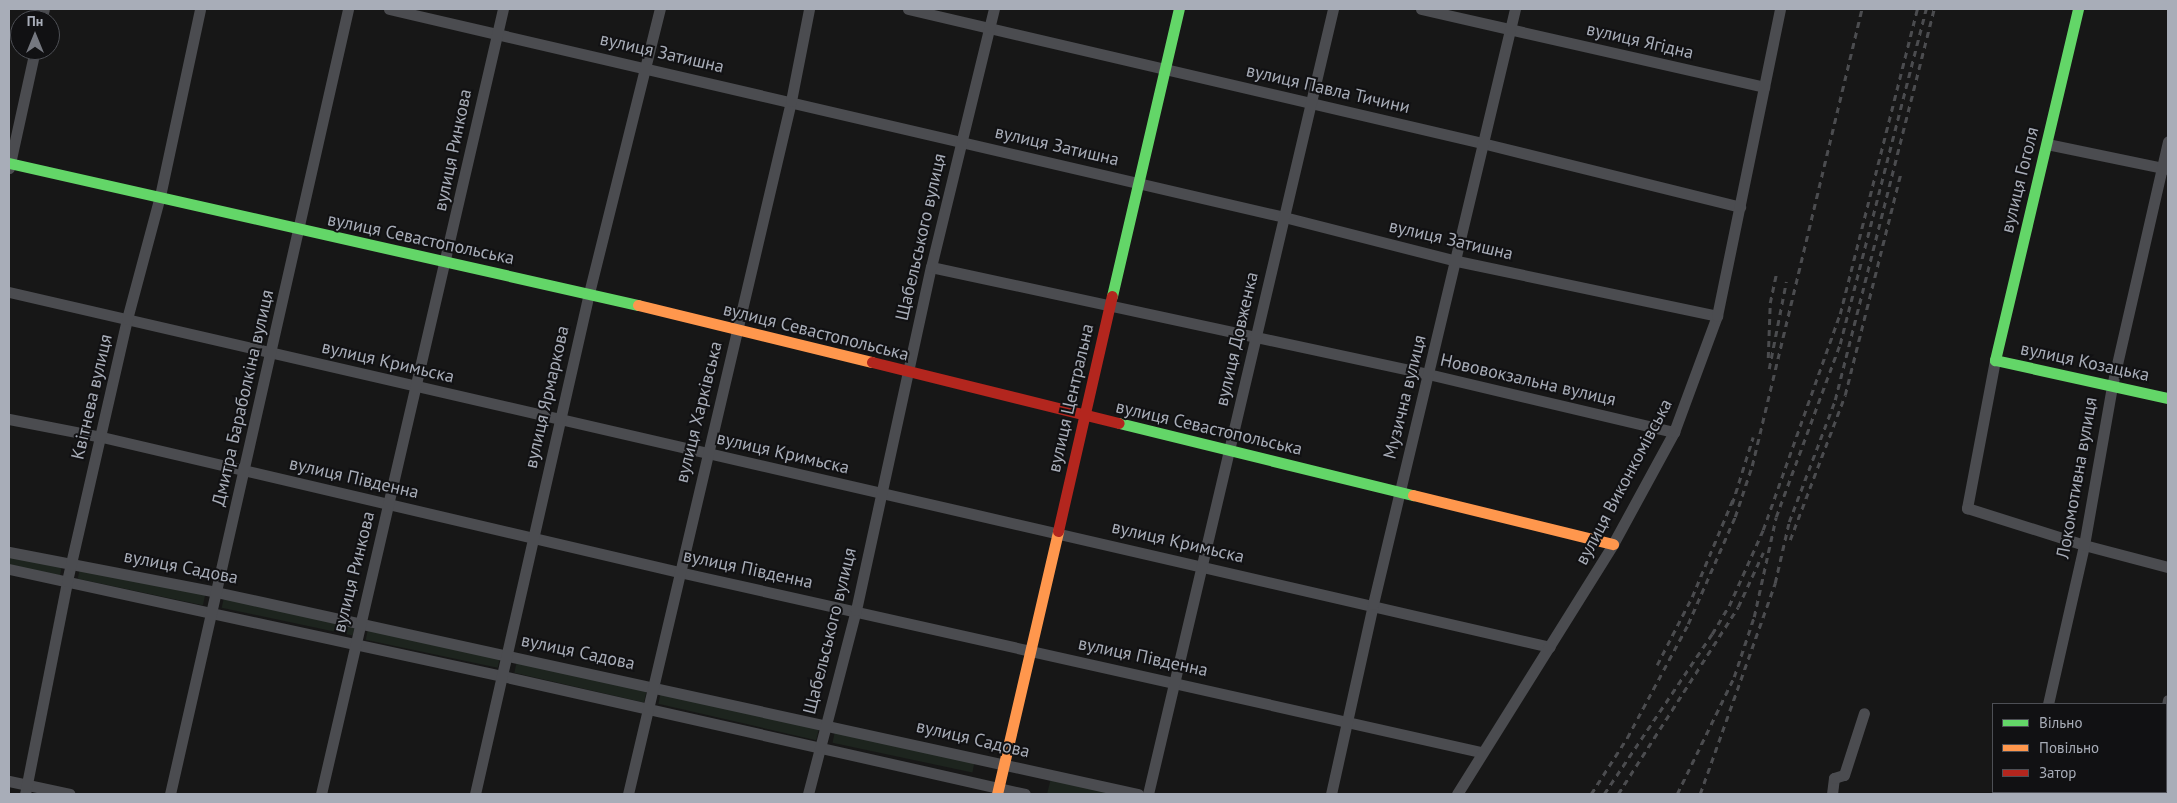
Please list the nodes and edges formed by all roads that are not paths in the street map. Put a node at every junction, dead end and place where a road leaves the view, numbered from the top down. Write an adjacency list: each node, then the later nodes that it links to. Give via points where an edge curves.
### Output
1 (200, 9): 31 (street, Квітнева вулиця)
2 (348, 9): 34 (street, Дмитра Бараболкіна вулиця)
3 (389, 9): 17 (street, вулиця Затишна)
4 (503, 9): 17 (street, вулиця Ринкова)
5 (660, 9): 19 (street, вулиця Ярмаркова)
6 (809, 9): 22 (street, вулиця Харківська)
7 (908, 9): 15 (street, вулиця Павла Тичини)
8 (994, 9): 15 (street, Щабельського вулиця)
9 (1179, 9): 20 (street, вулиця Центральна)
10 (1333, 9): 23 (street, вулиця Довженка)
11 (1421, 9): 16 (street, вулиця Ягідна)
12 (1516, 9): 16 (street, Музична вулиця)
13 (1780, 9): 21 (street, вулиця Виконкомівська)
14 (2078, 9): 27 (street, вулиця Гоголя)
15 (990, 28): 20 (street, вулиця Павла Тичини); 25 (street, Щабельського вулиця)
16 (1511, 29): 21 (street, вулиця Ягідна); 26 (street, Музична вулиця)
17 (497, 34): 19 (street, вулиця Затишна); 36 (street, вулиця Ринкова)
18 (32, 60): 28 (street)
19 (647, 67): 22 (street, вулиця Затишна); 39 (street, вулиця Ярмаркова)
20 (1165, 68): 23 (street, вулиця Павла Тичини); 30 (street, вулиця Центральна)
21 (1764, 87): 32 (street, вулиця Виконкомівська)
22 (791, 101): 25 (street, вулиця Затишна); 43 (street, вулиця Харківська)
23 (1311, 103): 26 (street, вулиця Павла Тичини); 33 (street, вулиця Довженка)
24 (2168, 141): 29 (street, Локомотивна вулиця)
25 (961, 142): 30 (street, вулиця Затишна); 37 (street, Щабельського вулиця)
26 (1482, 143): 32 (street, вулиця Павла Тичини); 35 (street, Музична вулиця)
27 (2047, 144): 29 (street); 46 (street, вулиця Гоголя)
28 (9, 165): 31 (street, вулиця Севастопольська)
29 (2165, 169): 50 (street, Локомотивна вулиця)
30 (1139, 183): 33 (street, вулиця Затишна); 40 (street, вулиця Центральна)
31 (160, 196): 34 (street, вулиця Севастопольська); 42 (street, Квітнева вулиця)
32 (1740, 207): 41 (street, вулиця Виконкомівська)
33 (1284, 217): 35 (street, вулиця Затишна); 44 (street, вулиця Довженка)
34 (298, 230): 36 (street, вулиця Севастопольська); 45 (street, Дмитра Бараболкіна вулиця)
35 (1457, 261): 41 (street, вулиця Затишна); 48 (street, Музична вулиця)
36 (447, 263): 39 (street, вулиця Севастопольська); 49 (street, вулиця Ринкова)
37 (931, 267): 40 (street, Нововокзальна вулиця); 47 (street, Щабельського вулиця)
38 (9, 292): 42 (street, вулиця Кримьска)
39 (589, 293): 43 (street, вулиця Севастопольська); 54 (street, вулиця Ярмаркова)
40 (1111, 306): 44 (street, Нововокзальна вулиця); 52 (street, вулиця Центральна)
41 (1717, 316): 55 (street, вулиця Виконкомівська)
42 (128, 319): 45 (street, вулиця Кримьска); 56 (street, Квітнева вулиця)
43 (738, 330): 47 (street, вулиця Севастопольська); 58 (street, вулиця Харківська)
44 (1256, 338): 48 (street, Нововокзальна вулиця); 57 (street, вулиця Довженка)
45 (272, 353): 49 (street, вулиця Кримьска); 59 (street, Дмитра Бараболкіна вулиця)
46 (1995, 360): 50 (street, вулиця Козацька); 66 (street, via 1967,508)
47 (908, 373): 52 (street, вулиця Севастопольська); 61 (street, Щабельського вулиця)
48 (1428, 374): 55 (street, Нововокзальна вулиця); 60 (street, Музична вулиця)
49 (416, 386): 54 (street, вулиця Кримьска); 62 (street, вулиця Ринкова)
50 (2112, 386): 51 (street, вулиця Козацька); 66 (street, Локомотивна вулиця)
51 (2168, 398)
52 (1085, 416): 57 (street, вулиця Севастопольська); 63 (street, вулиця Центральна)
53 (9, 419): 56 (street, вулиця Південна)
54 (560, 419): 58 (street, вулиця Кримьска); 64 (street, вулиця Ярмаркова)
55 (1674, 432): 65 (street, вулиця Виконкомівська)
56 (102, 437): 59 (street, вулиця Південна); 68 (street, Квітнева вулиця)
57 (1229, 450): 60 (street, вулиця Севастопольська); 69 (street, вулиця Довженка)
58 (706, 453): 61 (street, вулиця Кримьска); 72 (street, вулиця Харківська)
59 (245, 471): 62 (street, вулиця Південна); 74 (street, Дмитра Бараболкіна вулиця)
60 (1400, 492): 65 (street, вулиця Севастопольська); 75 (street, Музична вулиця)
61 (881, 493): 63 (street, вулиця Кримьска); 76 (street, Щабельського вулиця)
62 (390, 504): 64 (street, вулиця Південна); 78 (street, вулиця Ринкова)
63 (1058, 533): 69 (street, вулиця Кримьска); 81 (street, вулиця Центральна)
64 (533, 538): 72 (street, вулиця Південна); 82 (street, вулиця Ярмаркова)
65 (1613, 544): 80 (street, вулиця Виконкомівська)
66 (2084, 545): 70 (street); 86 (street, Локомотивна вулиця)
67 (9, 552): 68 (street, вулиця Садова)
68 (71, 563): 73 (street, Квітнева вулиця); 74 (street, вулиця Садова)
69 (1201, 564): 75 (street, вулиця Кримьска); 84 (street, вулиця Довженка)
70 (2168, 567)
71 (9, 569): 73 (street, вулиця Садова)
72 (679, 572): 76 (street, вулиця Південна); 85 (street, вулиця Харківська)
73 (67, 581): 77 (street, вулиця Садова); 95 (street, Квітнева вулиця)
74 (216, 592): 77 (street, Дмитра Бараболкіна вулиця); 78 (street, вулиця Садова)
75 (1373, 604): 80 (street, вулиця Кримьска); 89 (street, Музична вулиця)
76 (856, 610): 81 (street, вулиця Південна); 90 (street, Щабельського вулиця)
77 (210, 612): 79 (street, вулиця Садова); 98 (street, Дмитра Бараболкіна вулиця)
78 (359, 623): 79 (street, вулиця Ринкова); 82 (street, вулиця Садова)
79 (354, 644): 83 (street, вулиця Садова); 99 (street, вулиця Ринкова)
80 (1550, 647): 92 (street, вулиця Виконкомівська)
81 (1030, 651): 84 (street, вулиця Південна); 93 (street, вулиця Центральна)
82 (507, 655): 83 (street, вулиця Ярмаркова); 85 (street, вулиця Садова)
83 (502, 676): 87 (street, вулиця Садова); 100 (street, вулиця Ярмаркова)
84 (1175, 681): 89 (street, вулиця Південна); 105 (street, вулиця Довженка)
85 (655, 687): 87 (street, вулиця Харківська); 90 (street, вулиця Садова)
86 (2048, 703)
87 (650, 709): 91 (street, вулиця Садова); 101 (street, вулиця Харківська)
88 (1864, 713): 108 (street, via 1844,775 1834,778)
89 (1349, 722): 92 (street, вулиця Південна); 106 (street, Музична вулиця)
90 (825, 724): 91 (street, Щабельського вулиця); 93 (street, вулиця Садова)
91 (819, 748): 96 (street, вулиця Садова); 102 (street, Щабельського вулиця)
92 (1481, 752): 107 (street, вулиця Виконкомівська)
93 (1005, 763): 96 (street, вулиця Центральна); 104 (street, вулиця Садова)
94 (9, 782): 95 (street)
95 (26, 790): 97 (street)
96 (997, 791): 103 (street, вулиця Садова)
97 (70, 794)
98 (170, 794)
99 (321, 794)
100 (475, 794)
101 (628, 794)
102 (808, 794)
103 (1025, 794)
104 (1138, 794)
105 (1148, 794)
106 (1331, 794)
107 (1457, 794)
108 (1832, 794)

